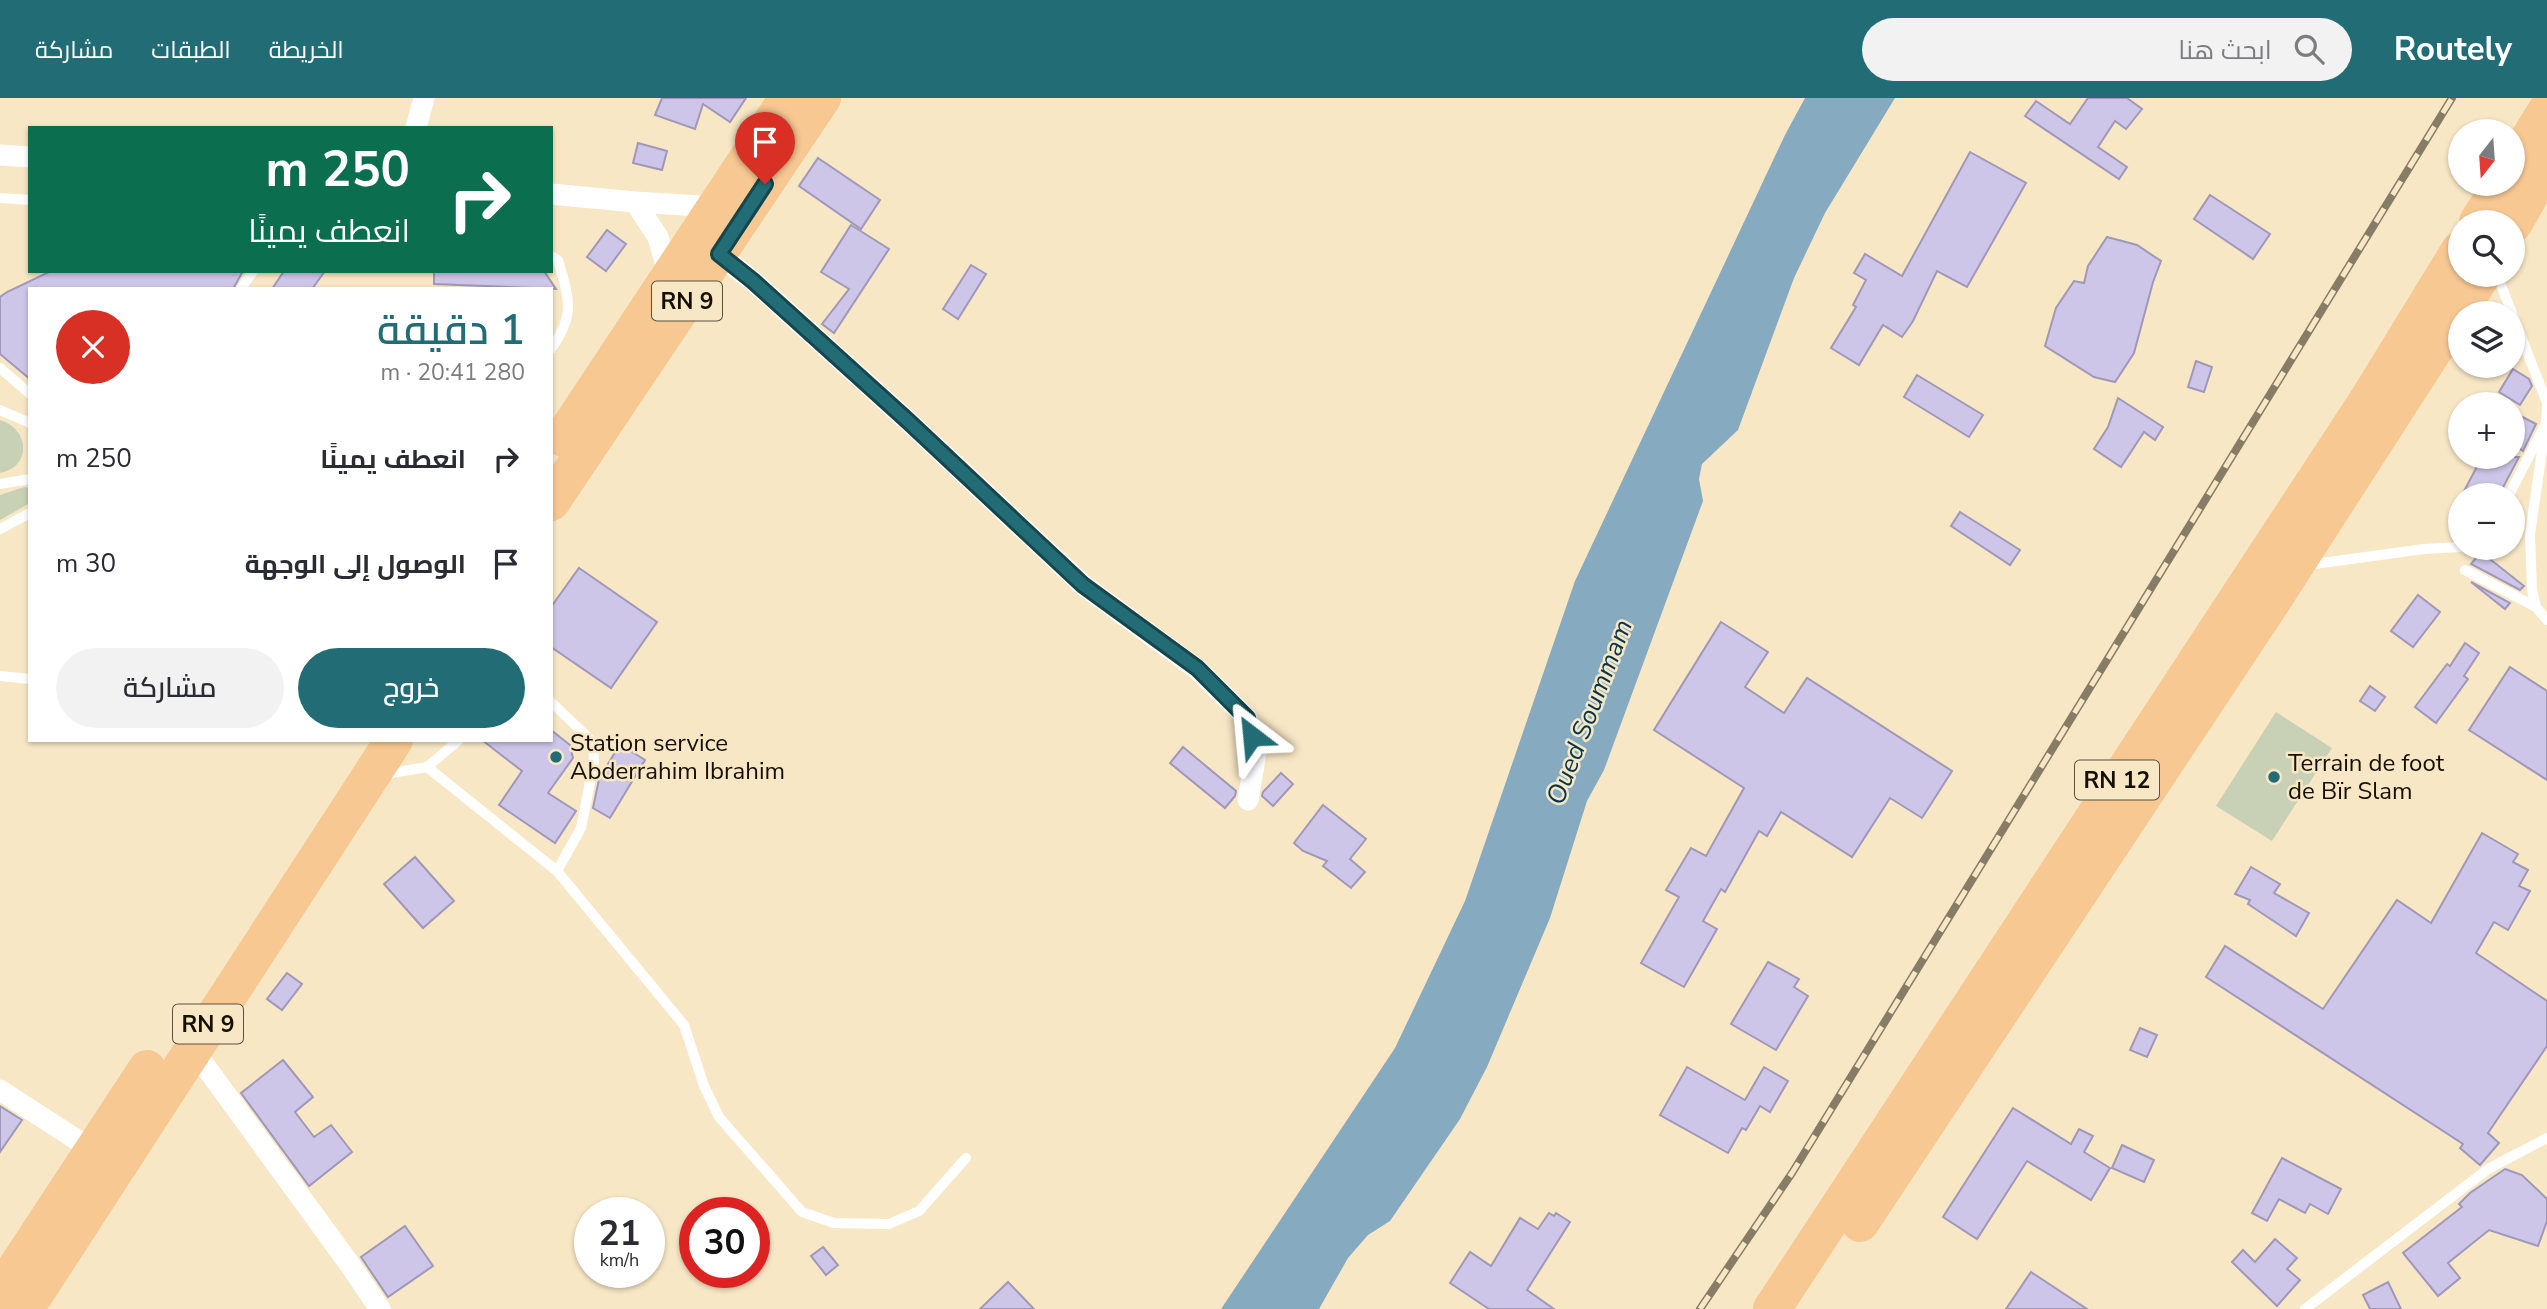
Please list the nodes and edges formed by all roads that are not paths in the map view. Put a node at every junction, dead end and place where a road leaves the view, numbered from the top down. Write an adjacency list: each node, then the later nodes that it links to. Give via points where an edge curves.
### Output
1 (424, 98): 5 (street)
2 (788, 98): 14 (highway, RN 9)
3 (822, 98): 16 (highway, RN 9)
4 (2547, 110): 6 (highway)
5 (417, 126)
6 (2525, 146)
7 (0, 155): 8 (street)
8 (28, 157)
9 (2547, 165): 15 (highway)
10 (553, 194): 13 (street)
11 (0, 198): 12 (lane)
12 (28, 200)
13 (635, 202): 14 (street); 19 (street, via 658,237)
14 (716, 207): 19 (highway, RN 9)
15 (2521, 210)
16 (719, 254): 33 (highway, RN 9); 48 (street, via 898,412 1083,585 1197,668 1247,718 1256,753)
17 (553, 257): 21 (lane, via 558,260 570,300 564,331)
18 (2448, 269): 58 (highway, RN 12)
19 (669, 276): 29 (highway, RN 9)
20 (2474, 287): 37 (highway, RN 12)
21 (553, 346)
22 (2525, 348): 25 (lane)
23 (0, 368): 24 (lane)
24 (28, 392)
25 (2547, 405): 28 (lane)
26 (0, 410): 27 (lane)
27 (28, 422)
28 (2546, 423): 31 (lane); 39 (lane, via 2530,534)
29 (553, 453)
30 (28, 479): 32 (lane)
31 (2516, 483)
32 (0, 484)
33 (553, 499)
34 (28, 514): 35 (lane)
35 (0, 529)
36 (2448, 548): 37 (lane)
37 (2294, 567): 59 (highway, RN 12)
38 (2465, 570): 39 (lane)
39 (2536, 607): 40 (lane)
40 (2547, 620)
41 (0, 676): 42 (lane)
42 (28, 679)
43 (553, 704): 49 (lane, via 593,742 594,762 581,828)
44 (391, 742): 46 (highway, RN 9)
45 (457, 742): 47 (lane)
46 (367, 759): 47 (lane); 50 (highway, RN 9); 53 (highway, RN 9)
47 (427, 767): 49 (lane)
48 (1248, 800)
49 (557, 871): 54 (lane, via 684,1025 719,1117 802,1212 834,1223 889,1224 919,1210)
50 (192, 1048): 56 (highway, RN 9); 57 (street)
51 (0, 1090): 53 (street)
52 (2547, 1138): 60 (lane, via 2488,1169)
53 (94, 1151): 55 (highway, RN 9)
54 (965, 1158)
55 (0, 1293)
56 (25, 1309)
57 (380, 1309)
58 (1772, 1309)
59 (1802, 1309)
60 (2305, 1309)

